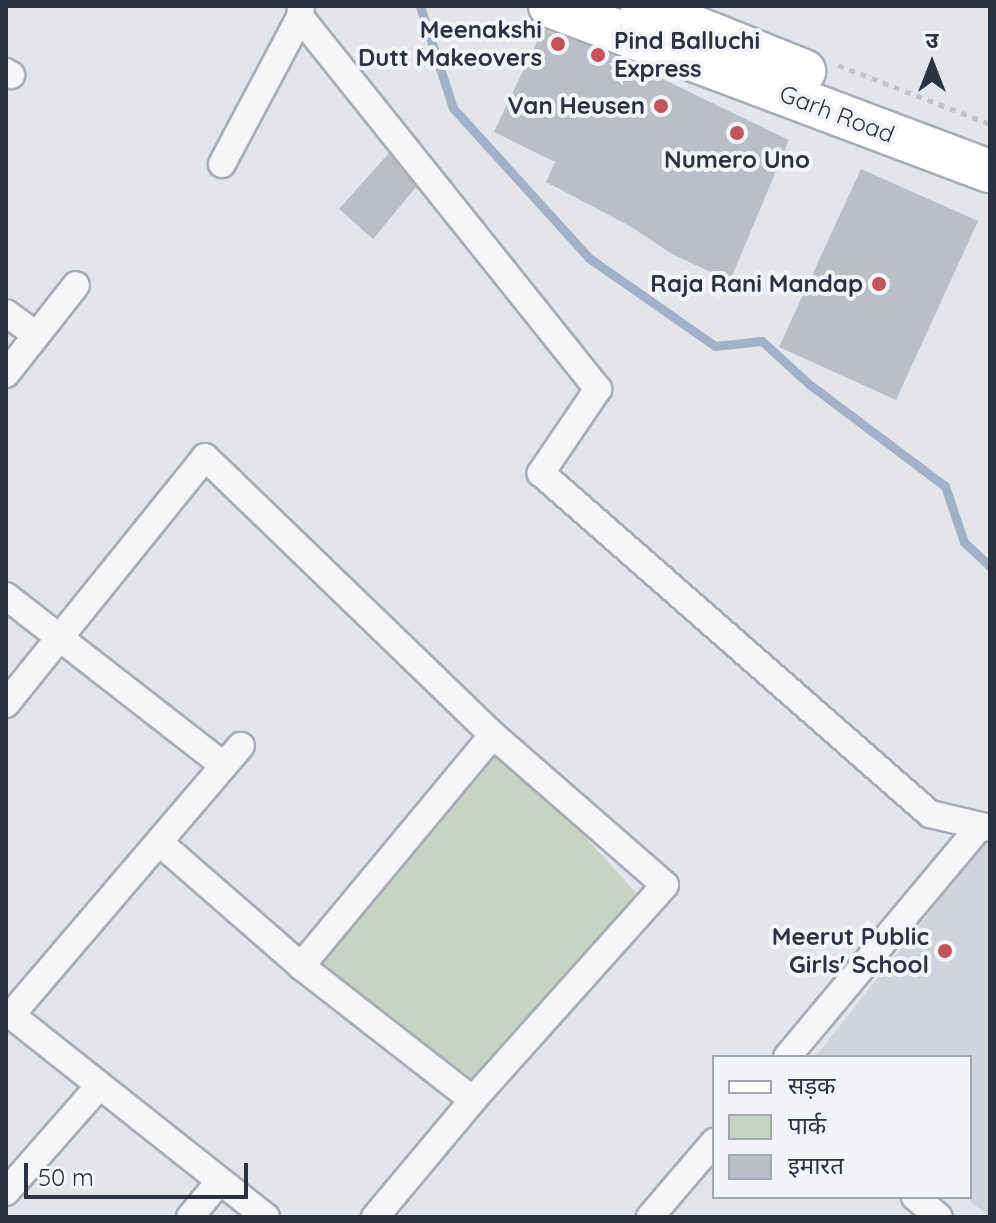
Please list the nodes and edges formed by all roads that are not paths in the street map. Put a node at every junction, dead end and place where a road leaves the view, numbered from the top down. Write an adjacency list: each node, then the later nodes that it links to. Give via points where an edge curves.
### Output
1 (550, 6): 4 (main road, Garh Road)
2 (642, 6): 4 (main road, Garh Road)
3 (300, 11): 6 (street); 18 (street, via 598,389 541,473 930,814)
4 (765, 72): 5 (main road, Garh Road); 7 (main road, Garh Road)
5 (990, 142)
6 (222, 164)
7 (990, 171)
8 (76, 285): 10 (street)
9 (6, 313): 10 (street)
10 (36, 335): 11 (street)
11 (6, 374)
12 (6, 596): 13 (street)
13 (60, 637): 14 (street); 15 (street, via 205,457); 17 (street)
14 (6, 704)
15 (493, 735): 20 (street); 24 (street, via 665,885)
16 (241, 746): 17 (street)
17 (224, 766): 19 (street)
18 (985, 828): 22 (street)
19 (159, 842): 20 (street); 21 (street)
20 (301, 966): 24 (street)
21 (9, 1013): 23 (street)
22 (789, 1055)
23 (100, 1085): 26 (street); 27 (street)
24 (473, 1100): 31 (street)
25 (712, 1144): 32 (street)
26 (220, 1181): 29 (street); 30 (street)
27 (6, 1192)
28 (917, 1199): 33 (street)
29 (190, 1217)
30 (266, 1217)
31 (375, 1217)
32 (650, 1217)
33 (939, 1217)

